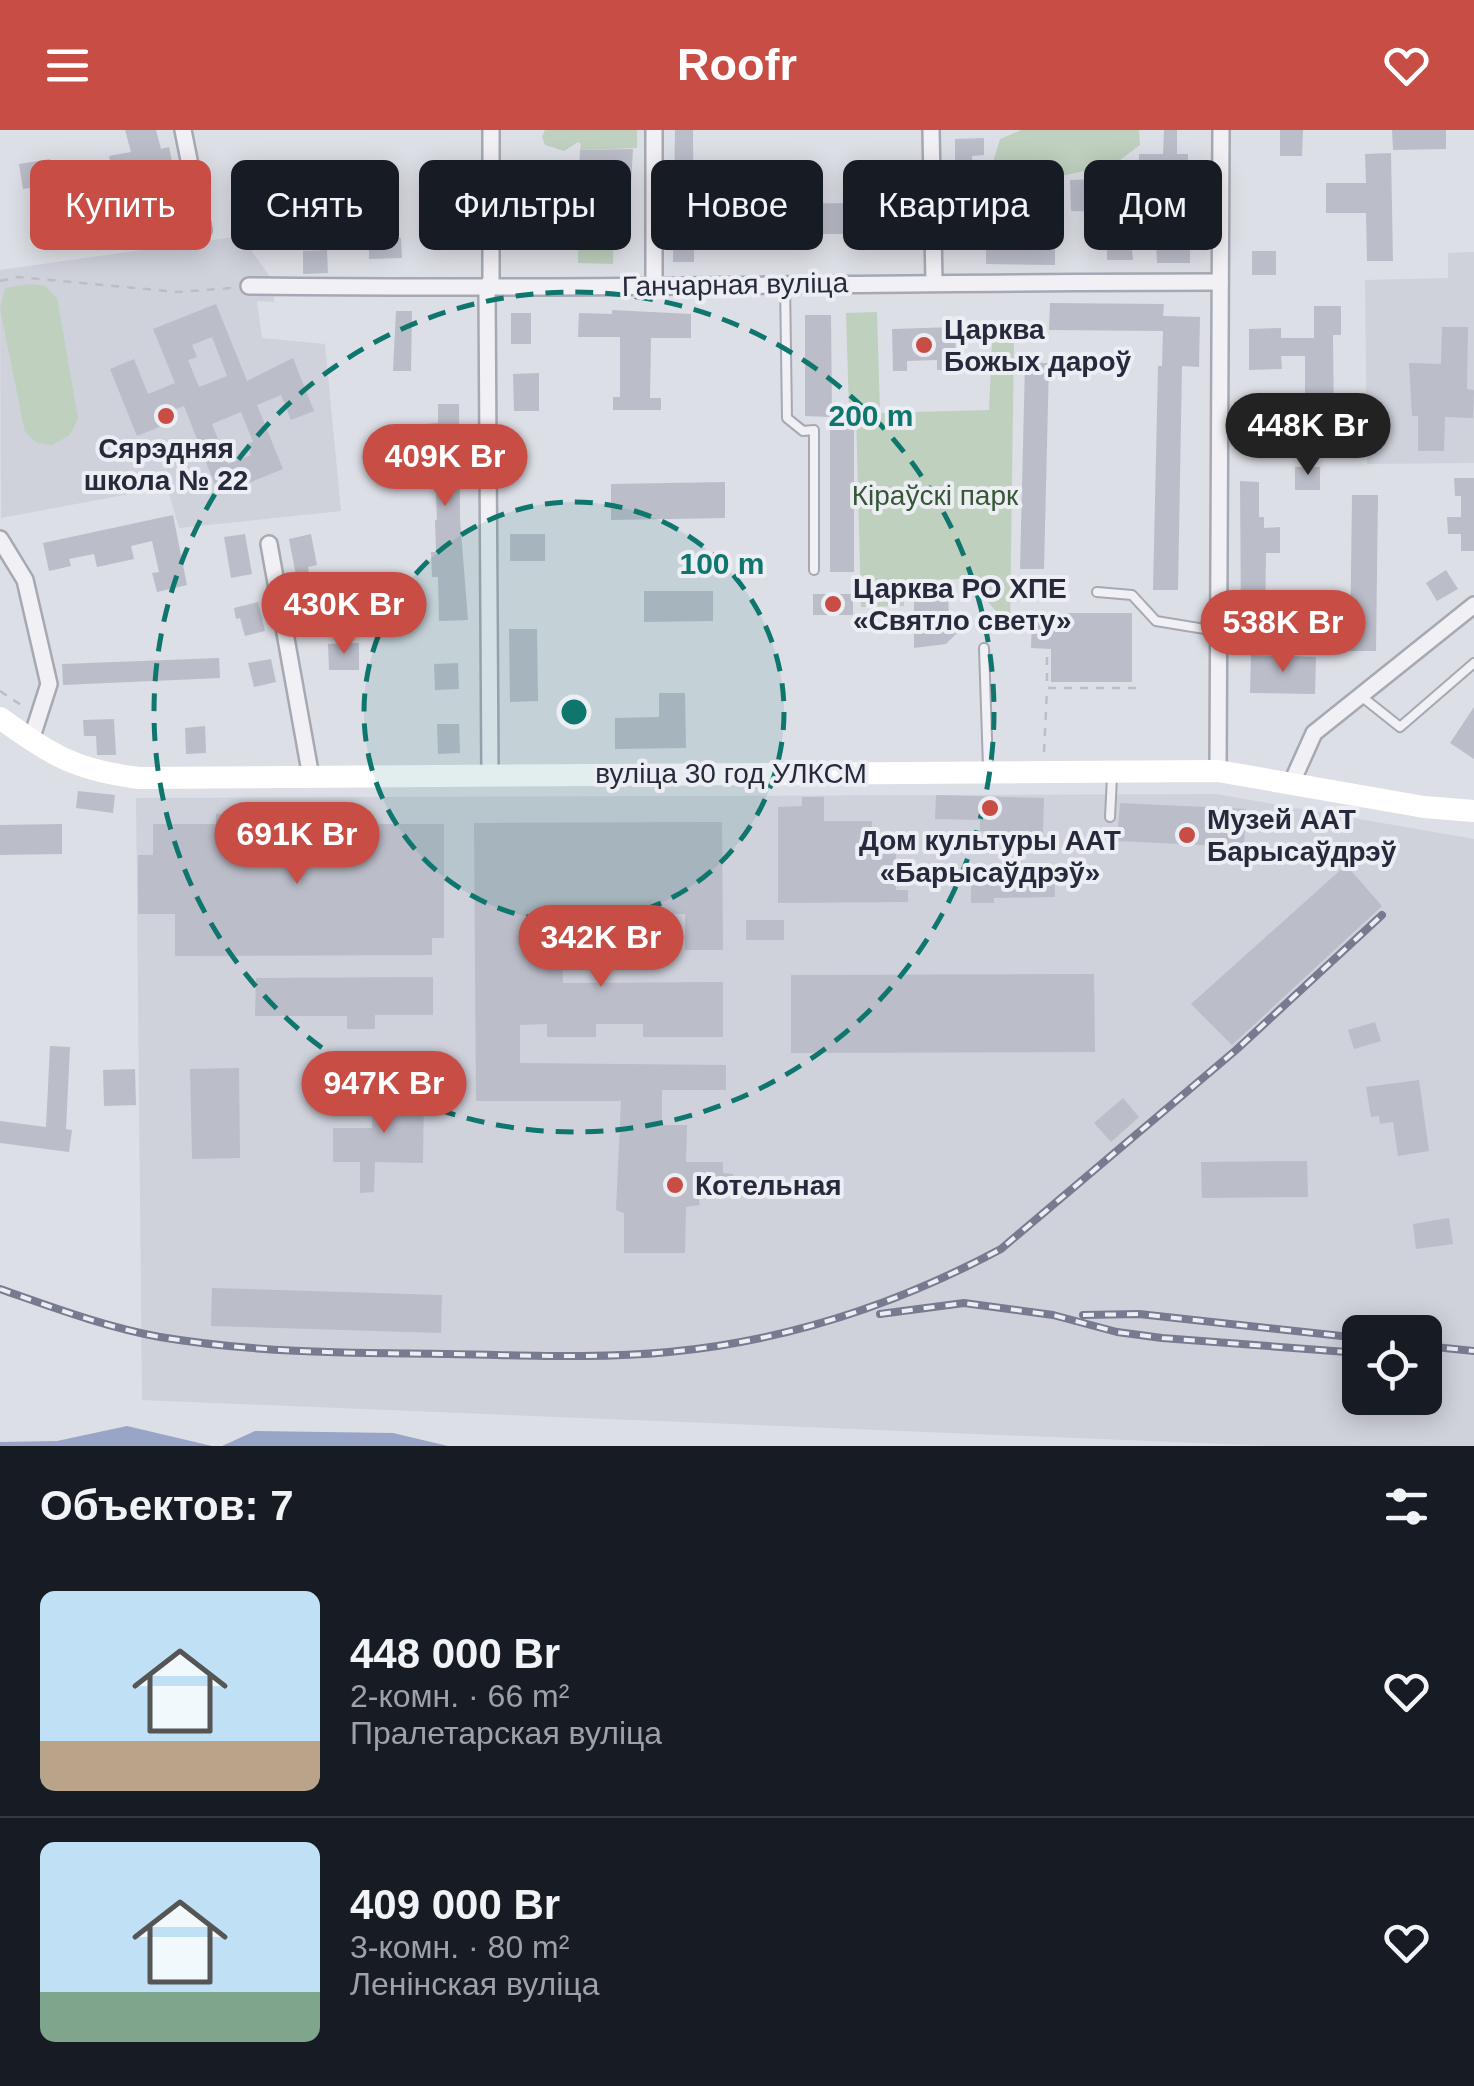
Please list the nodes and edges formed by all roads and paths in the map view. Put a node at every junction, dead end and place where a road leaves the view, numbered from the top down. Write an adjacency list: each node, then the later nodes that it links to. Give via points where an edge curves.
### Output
1 (183, 130): 6 (street)
2 (491, 130): 13 (street)
3 (654, 130): 11 (street)
4 (931, 130): 8 (street)
5 (1220, 130): 9 (street)
6 (189, 160)
7 (0, 281): 12 (path, via 18,277 178,292)
8 (934, 282): 9 (street, Ганчарная вуліца); 10 (street, Ганчарная вуліца)
9 (1220, 282): 19 (street)
10 (785, 284): 11 (street, Ганчарная вуліца); 16 (lane, via 787,418 814,430)
11 (654, 285): 13 (street, Ганчарная вуліца)
12 (249, 286): 13 (street, Ганчарная вуліца)
13 (486, 289): 33 (street)
14 (0, 538): 28 (street, via 25,580 49,684)
15 (268, 544): 34 (street)
16 (814, 570)
17 (1097, 592): 19 (lane, via 1132,595 1156,621)
18 (1474, 606): 26 (street)
19 (1218, 630): 30 (street)
20 (984, 648): 31 (lane)
21 (1047, 657): 23 (path)
22 (1474, 663): 26 (lane, via 1400,727)
23 (1048, 688): 24 (path); 29 (path)
24 (1136, 688)
25 (0, 692): 28 (path)
26 (1361, 696): 35 (street, via 1314,733)
27 (0, 718): 28 (main road, вуліца 30 год УЛКСМ)
28 (36, 729): 34 (main road, вуліца 30 год УЛКСМ, via 68,763 112,775)
29 (1044, 759)
30 (1218, 771): 32 (main road, вуліца 30 год УЛКСМ); 35 (main road, вуліца 30 год УЛКСМ)
31 (988, 772): 32 (main road, вуліца 30 год УЛКСМ); 33 (main road, вуліца 30 год УЛКСМ)
32 (1112, 772): 37 (lane)
33 (490, 774): 34 (main road, вуліца 30 год УЛКСМ)
34 (311, 776)
35 (1292, 782): 36 (main road, вуліца 30 год УЛКСМ)
36 (1474, 810)
37 (1110, 817)

